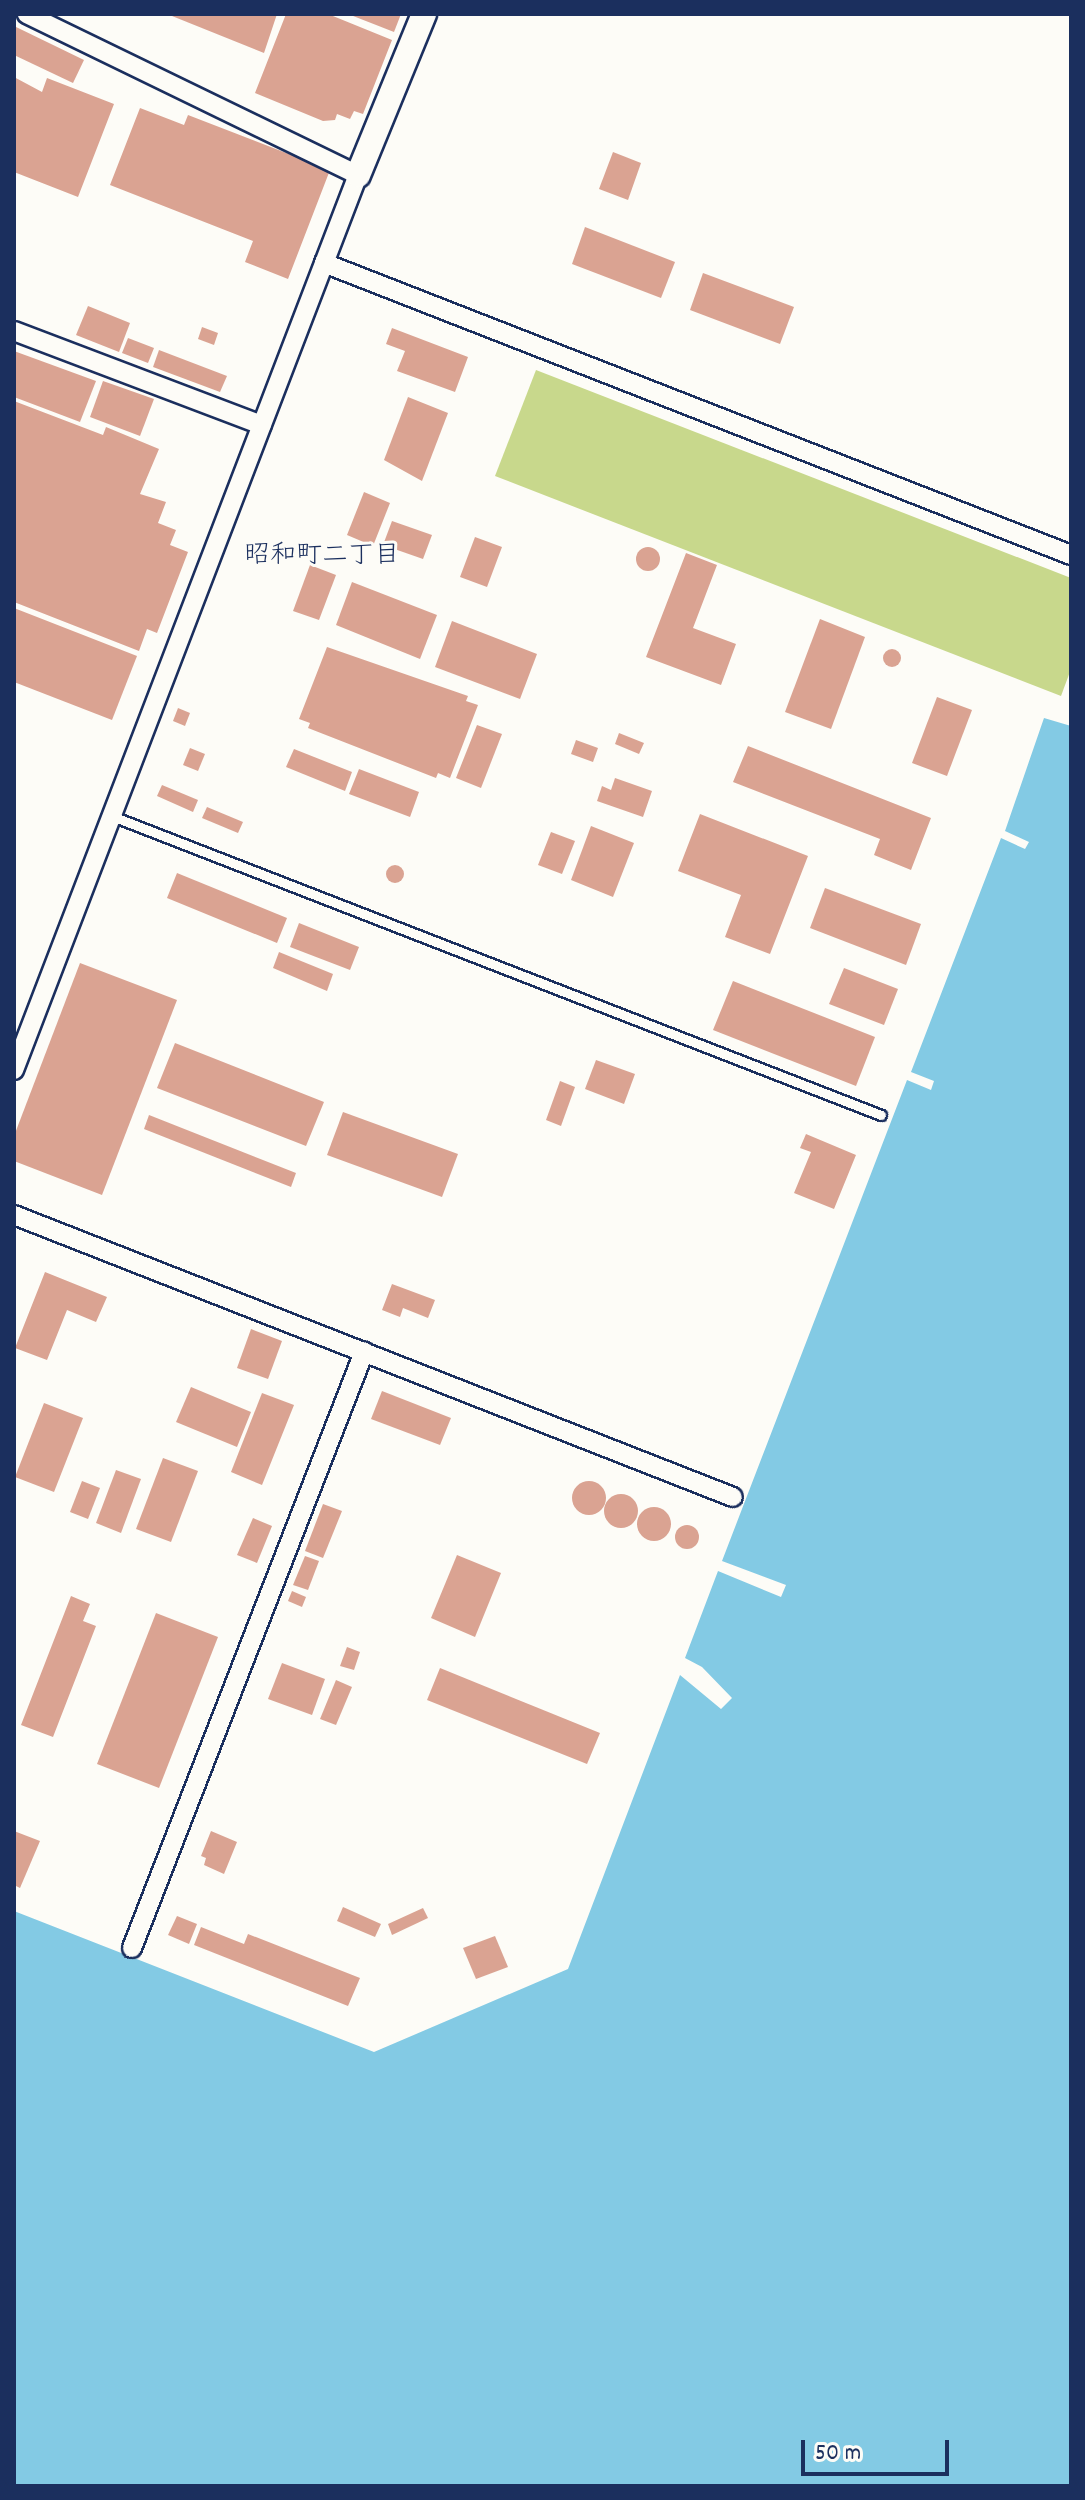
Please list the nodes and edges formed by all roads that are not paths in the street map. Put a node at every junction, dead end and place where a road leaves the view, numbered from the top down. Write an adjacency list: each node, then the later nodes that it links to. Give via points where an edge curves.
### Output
1 (27, 14): 3 (street)
2 (424, 14): 3 (street)
3 (358, 175): 4 (street)
4 (324, 263): 6 (street); 7 (street)
5 (14, 331): 6 (street)
6 (262, 425): 8 (street)
7 (1069, 548)
8 (112, 816): 9 (street); 10 (lane)
9 (14, 1070)
10 (881, 1115)
11 (14, 1215): 12 (street)
12 (364, 1352): 13 (street); 14 (street)
13 (733, 1497)
14 (132, 1948)

